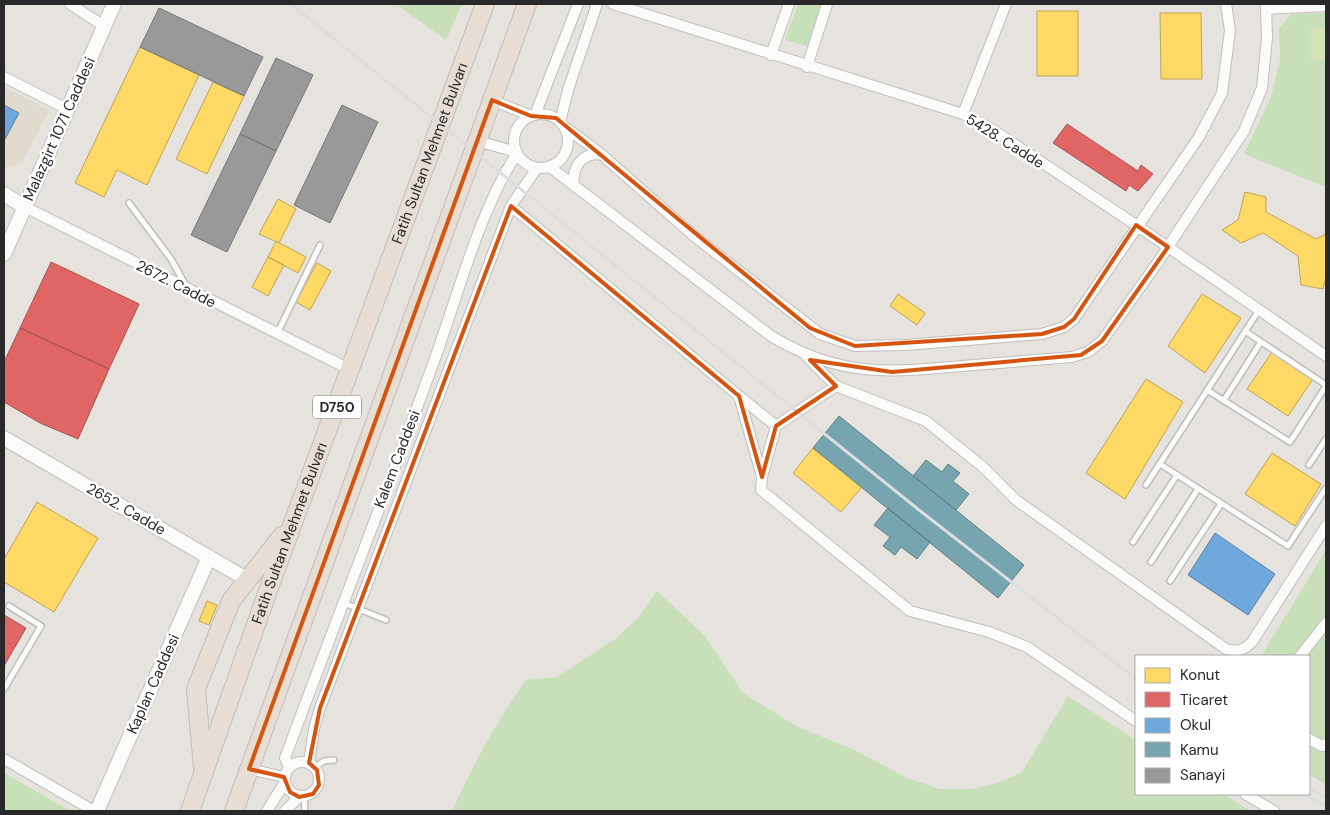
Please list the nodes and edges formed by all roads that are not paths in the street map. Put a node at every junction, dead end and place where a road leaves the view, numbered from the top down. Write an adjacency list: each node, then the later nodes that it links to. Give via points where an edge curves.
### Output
1 (70, 4): 14 (street)
2 (114, 4): 14 (street, Malazgirt 1071 Caddesi)
3 (485, 4): 44 (highway, Fatih Sultan Mehmet Bulvarı / D750)
4 (527, 4): 18 (highway, D750)
5 (578, 4): 21 (street)
6 (597, 4): 22 (street, via 570,82)
7 (614, 4): 15 (street, 5428. Cadde)
8 (789, 4): 15 (street)
9 (826, 4): 16 (street)
10 (1006, 4): 20 (street)
11 (1226, 4): 33 (street, via 1230,30 1222,93 1199,137)
12 (1266, 6): 13 (street); 35 (street, via 1267,38 1262,88 1244,131)
13 (1326, 6)
14 (104, 26): 19 (street, Malazgirt 1071 Caddesi)
15 (771, 55): 16 (street, 5428. Cadde)
16 (807, 67): 20 (street, 5428. Cadde)
17 (4, 77): 19 (street)
18 (492, 100): 21 (street); 23 (highway, D750)
19 (67, 109): 32 (street, Malazgirt 1071 Caddesi)
20 (963, 114): 33 (street, 5428. Cadde, via 990,128)
21 (533, 115): 22 (street, via 546,114); 24 (street, via 524,120 515,133)
22 (563, 125): 25 (street); 26 (street, via 568,135 567,151 557,164)
23 (477, 141): 24 (street); 82 (highway, D750)
24 (517, 153): 27 (street, via 523,161); 68 (street, Kalem Caddesi, via 503,175 483,225)
25 (601, 154): 28 (street, via 583,158 576,166); 33 (street, via 694,236 810,328 855,346 1042,334 1064,327 1079,312)
26 (550, 167): 27 (street); 28 (street)
27 (537, 168): 31 (street, Kalem Caddesi)
28 (574, 186): 42 (street, via 771,336)
29 (4, 194): 32 (street, 2672. Cadde)
30 (129, 203): 37 (lane, via 171,259)
31 (510, 206): 48 (street); 70 (street, Kalem Caddesi)
32 (24, 207): 36 (street, Malazgirt 1071 Caddesi); 37 (street, 2672. Cadde)
33 (1136, 226): 35 (street, 5428. Cadde)
34 (320, 245): 40 (lane)
35 (1168, 247): 38 (street, 5428. Cadde); 42 (street, via 1102,341 1081,355 892,372 849,368)
36 (4, 254)
37 (188, 289): 40 (street, 2672. Cadde)
38 (1259, 310): 39 (lane); 43 (street, 5428. Cadde)
39 (1246, 332): 41 (lane); 47 (lane)
40 (277, 334): 44 (street, 2672. Cadde)
41 (1261, 342): 46 (lane); 49 (lane)
42 (805, 355): 45 (street)
43 (1326, 356)
44 (351, 370): 61 (highway, Fatih Sultan Mehmet Bulvarı / D750)
45 (836, 386): 50 (street); 62 (street, via 926,421 983,467 1016,500 1226,649 1244,649 1252,642)
46 (1326, 386): 49 (lane, via 1290,442)
47 (1208, 390): 49 (lane); 53 (lane)
48 (739, 396): 50 (street); 56 (street)
49 (1224, 400)
50 (776, 426): 56 (street)
51 (4, 438): 64 (street, 2652. Cadde)
52 (1326, 439): 54 (lane)
53 (1160, 464): 55 (lane); 57 (lane)
54 (1309, 465)
55 (1178, 475): 59 (lane); 63 (lane)
56 (762, 478): 75 (street, via 761,490 910,611 989,632 1028,647)
57 (1146, 485)
58 (1326, 488): 60 (lane, via 1288,546)
59 (1198, 489): 60 (lane); 65 (lane)
60 (1222, 504): 67 (lane)
61 (293, 522): 66 (highway); 83 (highway, Fatih Sultan Mehmet Bulvarı / D750)
62 (1326, 526)
63 (1133, 542)
64 (209, 557): 66 (street, 2652. Cadde); 87 (street, Kaplan Caddesi)
65 (1150, 562)
66 (248, 580): 83 (highway, via 231,601 196,689)
67 (1170, 581)
68 (344, 603): 70 (lane); 81 (street, Kalem Caddesi, via 285,758)
69 (9, 606): 74 (lane, via 41,626)
70 (357, 608): 71 (lane); 80 (street, Kalem Caddesi, via 320,708 314,729)
71 (386, 620)
72 (1326, 623): 73 (street)
73 (1301, 655)
74 (4, 689)
75 (1135, 720)
76 (1310, 740): 77 (street, via 1322,746)
77 (1326, 744)
78 (4, 759): 87 (street)
79 (334, 760): 80 (lane)
80 (312, 765): 81 (street, via 298,762); 86 (street, via 319,775 319,785 313,794)
81 (289, 767): 84 (street)
82 (249, 769): 84 (street); 89 (highway, D750)
83 (204, 771): 88 (highway, Fatih Sultan Mehmet Bulvarı / D750)
84 (285, 780): 86 (street, via 290,792); 90 (street)
85 (1247, 795): 93 (street)
86 (302, 797): 91 (street); 92 (lane)
87 (96, 811)
88 (190, 811)
89 (234, 811)
90 (267, 811)
91 (285, 811)
92 (305, 811)
93 (1274, 811)

